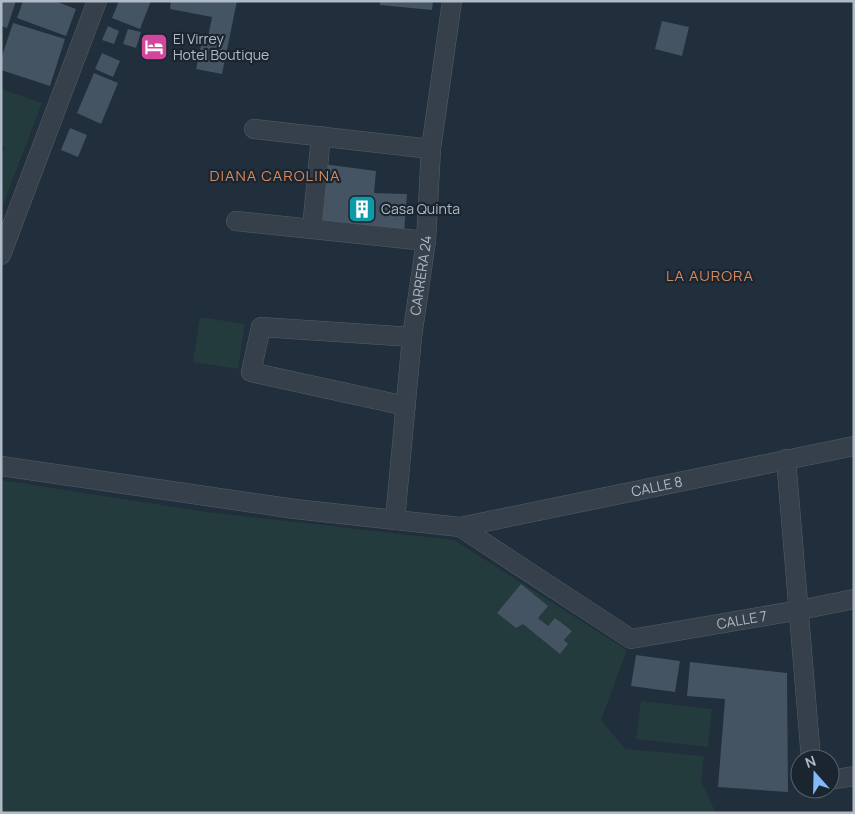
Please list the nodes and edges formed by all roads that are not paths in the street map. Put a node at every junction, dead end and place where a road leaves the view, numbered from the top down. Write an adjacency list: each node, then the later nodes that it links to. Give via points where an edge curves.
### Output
1 (452, 1): 5 (street, CARRERA 24)
2 (95, 2): 9 (street)
3 (254, 129): 4 (street)
4 (320, 136): 5 (street); 7 (street)
5 (431, 149): 8 (street, CARRERA 24)
6 (236, 222): 7 (street)
7 (312, 228): 8 (street)
8 (426, 241): 10 (street, CARRERA 24)
9 (1, 255)
10 (412, 337): 11 (street, CARRERA 24); 11 (street, via 261,327 251,372)
11 (406, 406): 15 (street, CARRERA 24)
12 (854, 446): 13 (street, CALLE 8)
13 (786, 459): 16 (street, CALLE 8); 18 (street)
14 (1, 466): 15 (street, via 295,509)
15 (395, 520): 16 (street)
16 (460, 527): 18 (street, CALLE 7, via 631,639)
17 (854, 600): 18 (street, CALLE 7)
18 (800, 610): 19 (street)
19 (810, 749)
20 (854, 776): 21 (street)
21 (840, 778)

